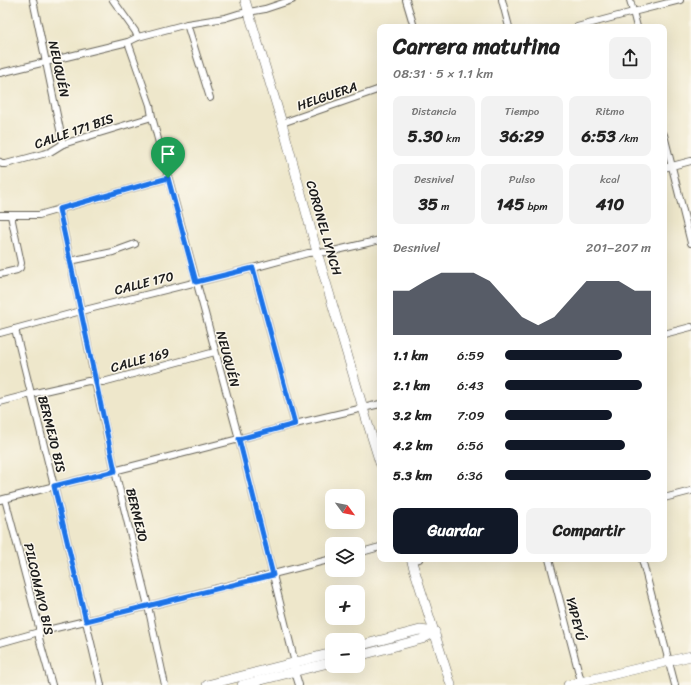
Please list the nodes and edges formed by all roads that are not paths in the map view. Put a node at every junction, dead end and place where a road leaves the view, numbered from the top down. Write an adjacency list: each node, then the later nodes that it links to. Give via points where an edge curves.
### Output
1 (33, 0): 18 (street, NEUQUÉN)
2 (113, 0): 16 (street)
3 (245, 0): 10 (main road, CORONEL LYNCH)
4 (292, 0): 10 (street)
5 (406, 0): 12 (street)
6 (502, 0): 13 (street)
7 (630, 0): 9 (street)
8 (680, 0): 9 (street)
9 (633, 12): 14 (street); 15 (street)
10 (248, 13): 11 (street); 23 (main road, CORONEL LYNCH)
11 (187, 24): 16 (street); 21 (street)
12 (413, 24)
13 (508, 24)
14 (588, 24)
15 (636, 24)
16 (138, 38): 17 (street)
17 (128, 42): 18 (street); 22 (street, NEUQUÉN)
18 (47, 62): 19 (street); 24 (street, NEUQUÉN)
19 (0, 73)
20 (377, 91): 23 (street, HELGUERA)
21 (210, 98)
22 (152, 117): 24 (street, CALLE 171 BIS); 30 (street, NEUQUÉN)
23 (282, 123): 37 (main road, CORONEL LYNCH)
24 (64, 144): 27 (street, CALLE 171 BIS, via 50,152 6,164)
25 (667, 147): 28 (street)
26 (691, 161): 28 (street)
27 (1, 163)
28 (672, 166): 29 (street); 35 (street)
29 (667, 167)
30 (168, 178): 31 (street); 41 (street, NEUQUÉN)
31 (59, 209): 33 (street, via 39,215); 38 (street, BERMEJO)
32 (0, 216): 33 (street)
33 (11, 216): 40 (street, via 21,264 17,270)
34 (377, 241): 37 (street, CALLE 170, via 330,252)
35 (691, 243)
36 (136, 244): 38 (street, via 113,252)
37 (317, 252): 39 (street, CALLE 170); 52 (main road, CORONEL LYNCH)
38 (70, 261): 42 (street, BERMEJO)
39 (253, 268): 41 (street, CALLE 170); 53 (street)
40 (0, 274)
41 (196, 282): 42 (street, CALLE 170); 47 (street, NEUQUÉN)
42 (81, 311): 44 (street, CALLE 170); 48 (street, BERMEJO)
43 (691, 327): 46 (street)
44 (15, 329): 45 (street, CALLE 170); 49 (street, BERMEJO BIS)
45 (0, 333)
46 (667, 333)
47 (215, 352): 48 (street, CALLE 169, via 103,382); 54 (street, NEUQUÉN)
48 (95, 381): 49 (street, CALLE 169); 56 (street, BERMEJO)
49 (31, 394): 50 (street, CALLE 169); 57 (street, BERMEJO BIS)
50 (0, 402)
51 (377, 405): 52 (street)
52 (363, 408): 53 (street); 55 (main road, CORONEL LYNCH)
53 (295, 424): 54 (street)
54 (239, 439): 56 (street); 67 (street, NEUQUÉN)
55 (377, 453)
56 (115, 471): 57 (street); 68 (street, BERMEJO)
57 (54, 486): 60 (street); 69 (street, BERMEJO BIS)
58 (691, 491): 59 (street)
59 (667, 497)
60 (3, 499): 70 (street, PILCOMAYO BIS)
61 (377, 548): 62 (street)
62 (365, 551)
63 (325, 561): 67 (street)
64 (415, 562): 71 (main road)
65 (550, 562): 80 (street, YAPEYÚ)
66 (643, 562): 77 (street)
67 (273, 575): 68 (street); 79 (street, NEUQUÉN)
68 (148, 606): 69 (street); 83 (street, BERMEJO)
69 (86, 621): 70 (street); 82 (street, BERMEJO BIS)
70 (39, 632): 72 (street); 81 (street, PILCOMAYO BIS)
71 (435, 632): 73 (main road, via 420,630); 74 (main road, via 422,639); 87 (main road)
72 (0, 643)
73 (365, 644)
74 (365, 654)
75 (325, 656): 79 (main road)
76 (691, 656): 77 (main road)
77 (669, 661): 80 (main road); 89 (street)
78 (325, 663): 79 (main road)
79 (295, 667): 84 (main road); 85 (main road); 86 (street, NEUQUÉN)
80 (582, 683): 88 (main road)
81 (52, 685)
82 (101, 685)
83 (165, 685)
84 (207, 685)
85 (242, 685)
86 (299, 685)
87 (451, 685)
88 (568, 685)
89 (675, 685)

